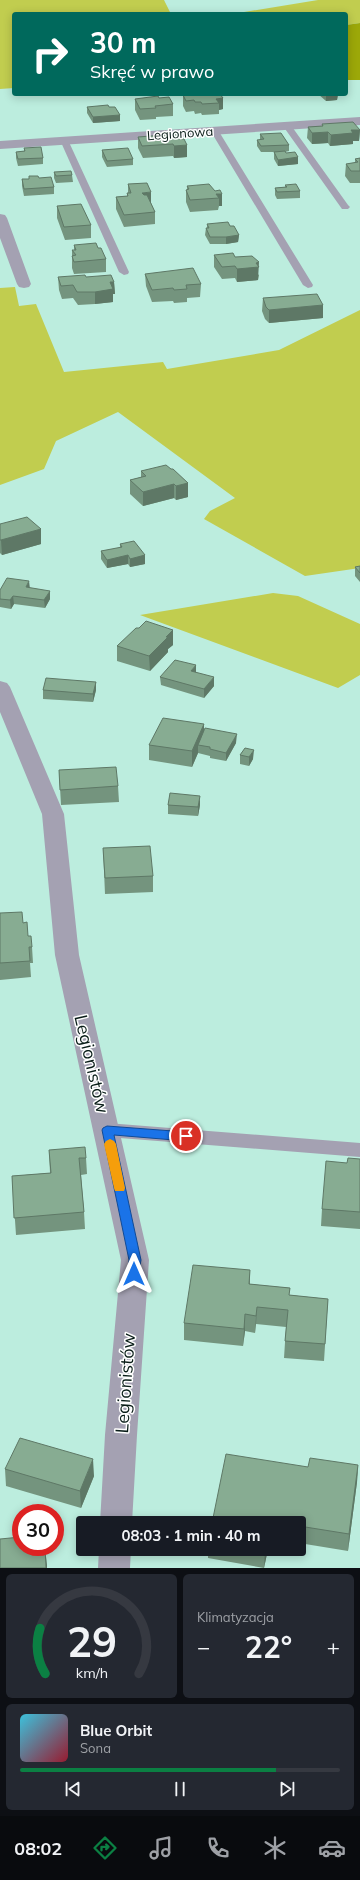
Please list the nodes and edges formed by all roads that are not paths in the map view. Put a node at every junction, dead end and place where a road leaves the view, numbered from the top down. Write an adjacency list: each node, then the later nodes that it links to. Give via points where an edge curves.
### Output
1 (360, 121): 2 (street, Legionowa)
2 (287, 126): 3 (street, Legionowa); 6 (lane)
3 (214, 130): 4 (street, Legionowa); 10 (lane)
4 (64, 140): 5 (street, Legionowa); 8 (lane)
5 (0, 144)
6 (345, 207)
7 (0, 218): 9 (street)
8 (124, 272)
9 (24, 284)
10 (308, 285)
11 (0, 687): 12 (street, Legionistów, via 53,814 68,955)
12 (107, 1130): 13 (lane); 14 (street, Legionistów, via 135,1260)
13 (360, 1150)
14 (116, 1516)
15 (115, 1556): 16 (street)
16 (114, 1568)

